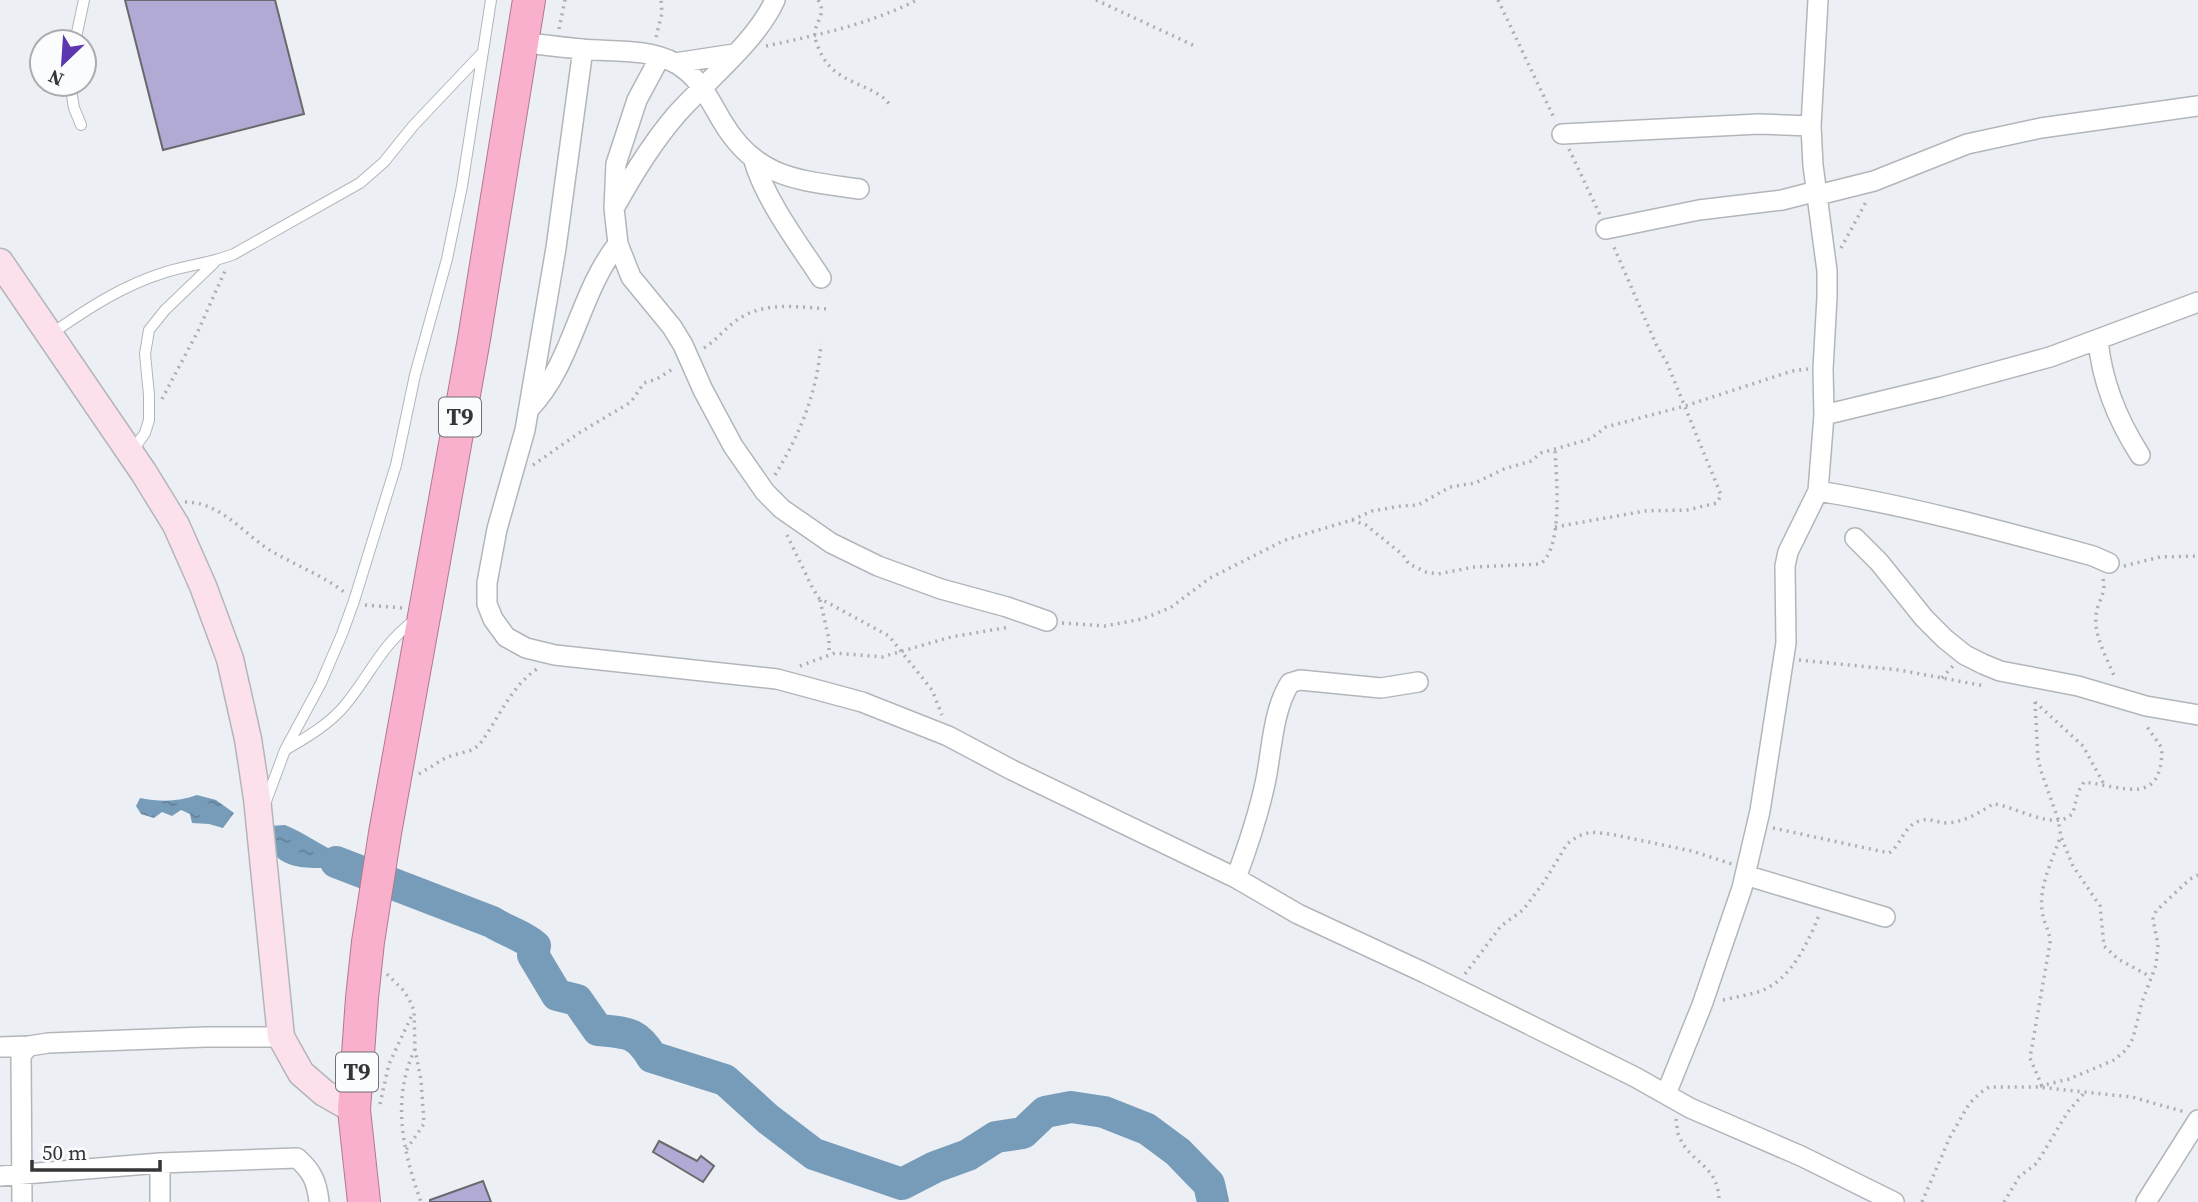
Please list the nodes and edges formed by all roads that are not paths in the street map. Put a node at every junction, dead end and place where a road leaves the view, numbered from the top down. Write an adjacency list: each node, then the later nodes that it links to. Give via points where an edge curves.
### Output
1 (84, 0): 7 (lane)
2 (491, 0): 10 (lane)
3 (529, 0): 8 (highway, T9)
4 (775, 0): 11 (street, via 763,22)
5 (1818, 0): 6 (street); 17 (street)
6 (1828, 0)
7 (78, 28)
8 (522, 43): 9 (street); 38 (highway, T9)
9 (583, 49): 12 (street, via 627,51); 31 (street)
10 (483, 51): 25 (lane, via 360,183); 42 (lane, via 447,259 396,465 355,601 321,683)
11 (734, 54): 12 (street); 13 (street)
12 (661, 59): 13 (street, via 687,72); 22 (street, via 637,100 616,164)
13 (703, 88): 19 (street, via 724,125); 22 (street, via 663,133)
14 (72, 98): 16 (lane)
15 (2198, 106): 21 (street, via 2041,128 1966,144 1874,181)
16 (80, 124)
17 (1811, 126): 18 (street, via 1759,124); 21 (street)
18 (1562, 134)
19 (754, 161): 20 (street, via 789,177); 27 (street)
20 (859, 189)
21 (1818, 193): 23 (street); 32 (street, via 1827,271)
22 (614, 208): 24 (street)
23 (1606, 229)
24 (618, 244): 31 (street, via 603,263 551,382); 39 (street, via 631,277 672,327 733,446 782,509 878,566)
25 (216, 261): 29 (lane, via 135,283); 33 (lane, via 149,330 145,354 149,421)
26 (0, 262): 29 (main road)
27 (821, 278)
28 (2198, 302): 30 (street)
29 (51, 334): 33 (main road)
30 (2098, 340): 32 (street, via 1952,384); 34 (street, via 2106,387)
31 (529, 409): 45 (street, via 486,583 487,604 506,637 555,655 777,679 862,702 948,736)
32 (1824, 415): 35 (street)
33 (131, 454): 43 (main road, via 176,525 230,659)
34 (2140, 455)
35 (1818, 491): 37 (street, via 1956,519); 44 (street, via 1785,566 1784,658)
36 (1855, 538): 41 (street, via 1924,618 1965,655 2015,675)
37 (2106, 561)
38 (425, 609): 42 (lane, via 389,642 347,704 329,722); 51 (highway, T9, via 367,949)
39 (1047, 621)
40 (1418, 682): 45 (street, via 1381,688 1300,680 1290,683 1279,708 1252,835)
41 (2198, 715)
42 (285, 750): 43 (lane)
43 (259, 820): 47 (main road)
44 (1746, 872): 46 (street); 50 (street)
45 (1236, 878): 50 (street, via 1298,914)
46 (1885, 917)
47 (281, 1037): 48 (street); 51 (main road, via 301,1073 324,1093)
48 (29, 1046): 49 (street); 54 (street, via 21,1055)
49 (0, 1047)
50 (1671, 1097): 60 (street)
51 (367, 1108): 59 (highway, T9)
52 (2193, 1117): 61 (street)
53 (160, 1163): 54 (street); 57 (street); 58 (street, via 297,1157 310,1169)
54 (20, 1175): 55 (street); 56 (street)
55 (0, 1176)
56 (22, 1202)
57 (160, 1202)
58 (319, 1202)
59 (364, 1202)
60 (1894, 1202)
61 (2146, 1202)

